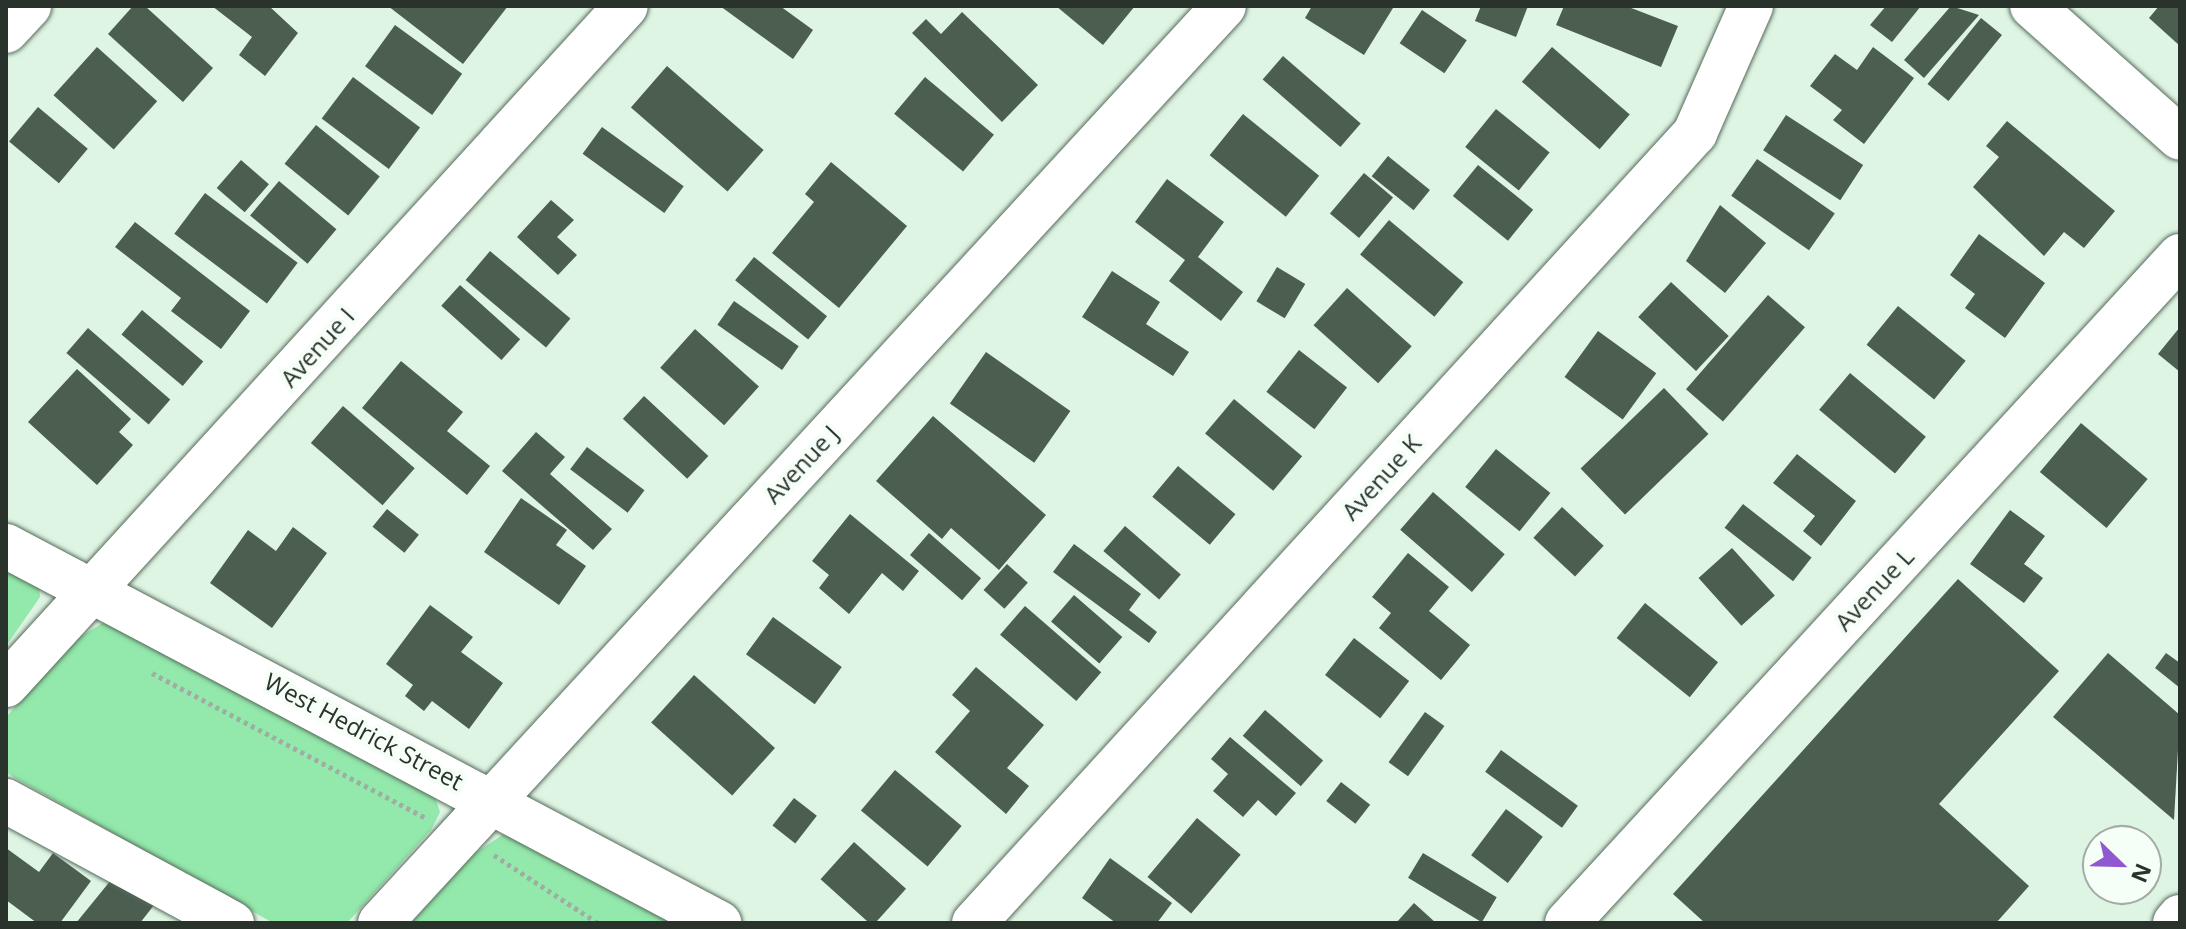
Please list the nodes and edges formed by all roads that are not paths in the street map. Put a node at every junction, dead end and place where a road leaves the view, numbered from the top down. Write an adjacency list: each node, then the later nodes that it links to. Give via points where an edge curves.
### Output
1 (29, 6): 6 (street)
2 (626, 6): 10 (street, Avenue I)
3 (1224, 6): 13 (street, Avenue J)
4 (1751, 6): 18 (street, Avenue K, via 1695,133)
5 (2032, 6): 7 (street)
6 (6, 31)
7 (2180, 138)
8 (2180, 256): 19 (street, Avenue L)
9 (6, 546): 10 (street, West Hedrick Street)
10 (93, 587): 11 (street, Avenue I); 13 (street, West Hedrick Street)
11 (6, 685)
12 (6, 801): 15 (street)
13 (496, 801): 16 (street, Avenue J); 17 (street, West Hedrick Street)
14 (2180, 917): 20 (street)
15 (232, 923)
16 (380, 923)
17 (719, 923)
18 (974, 923)
19 (1567, 923)
20 (2175, 923)

